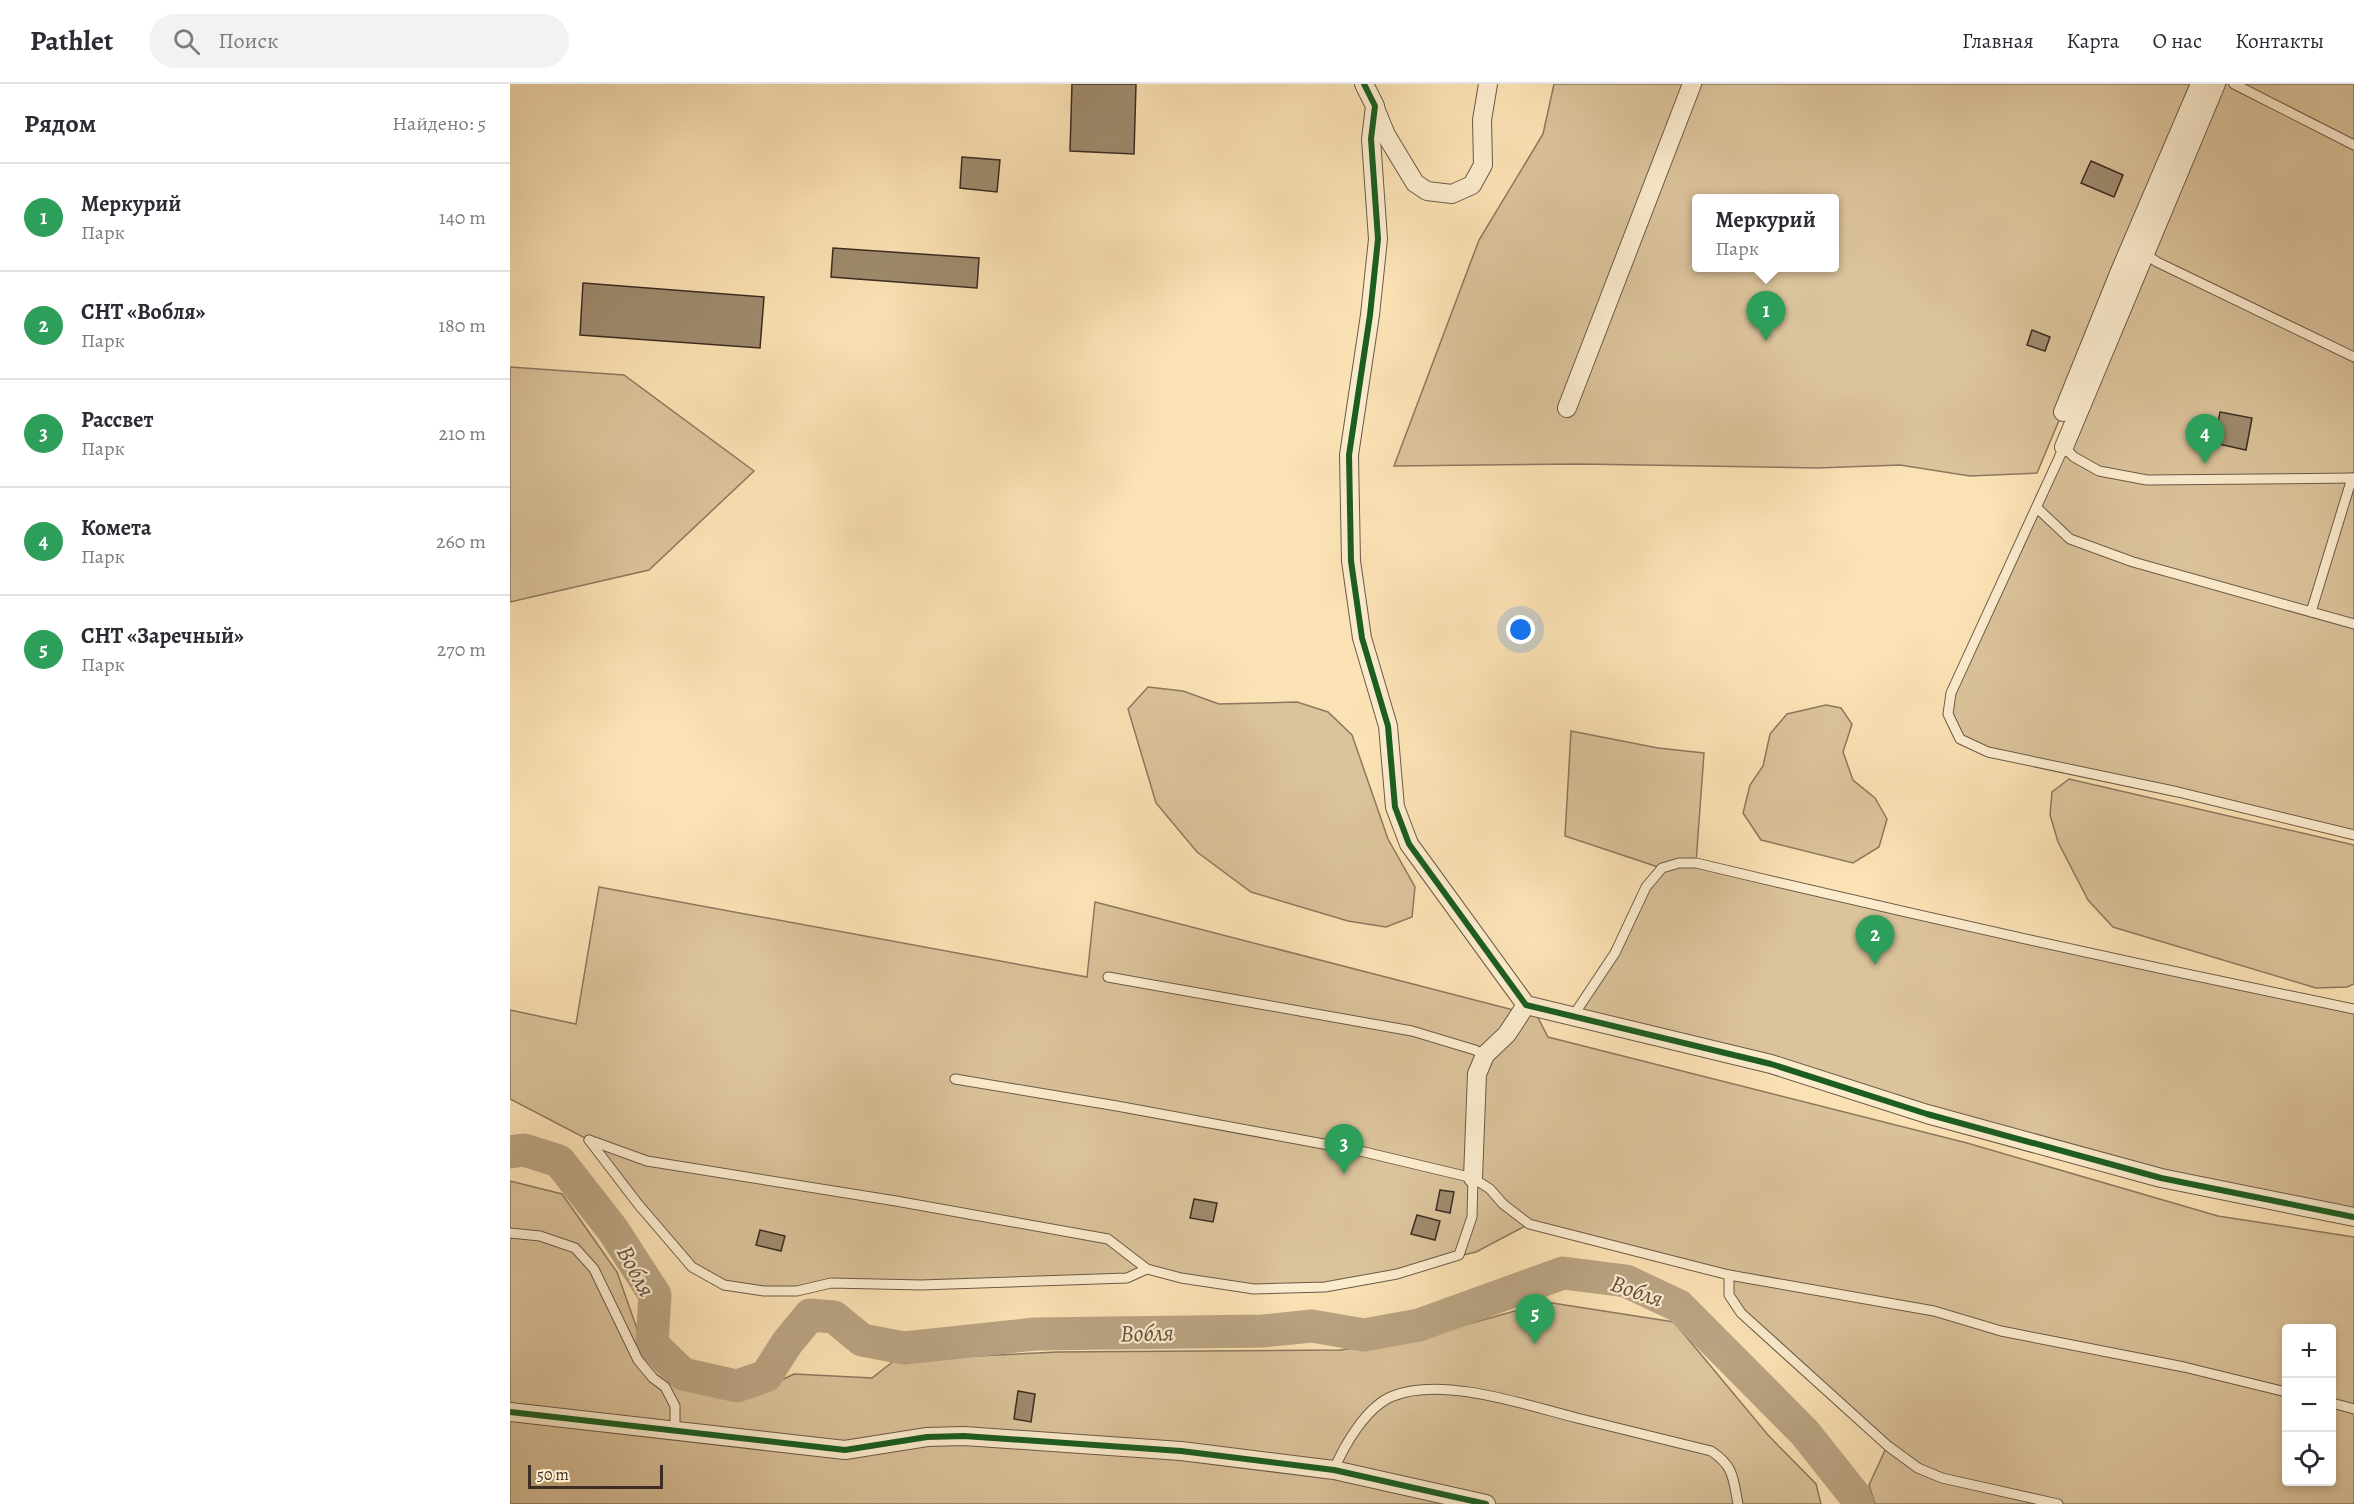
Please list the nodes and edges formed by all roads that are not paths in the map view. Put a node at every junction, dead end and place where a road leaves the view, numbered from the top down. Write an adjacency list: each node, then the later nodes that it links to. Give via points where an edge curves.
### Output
1 (1364, 84): 7 (street)
2 (1488, 84): 7 (street, via 1482,120 1483,165 1472,185 1452,194 1427,191 1415,183 1386,135)
3 (1692, 84): 11 (street)
4 (2200, 84): 12 (street)
5 (2216, 84): 9 (street)
6 (2234, 84): 8 (lane)
7 (1375, 106): 20 (street, via 1371,139 1378,239 1349,455 1351,561 1362,638 1388,726 1395,807 1409,844)
8 (2354, 145)
9 (2144, 253): 10 (lane); 13 (street)
10 (2354, 357)
11 (1567, 408)
12 (2063, 412)
13 (2064, 447): 14 (lane, via 2099,471 2147,480); 15 (lane)
14 (2353, 478): 16 (lane)
15 (2037, 508): 16 (lane, via 2070,539 2133,562); 18 (lane, via 1951,693 1948,714 1960,739 1988,752 2178,792)
16 (2311, 612): 17 (lane)
17 (2354, 624)
18 (2354, 835)
19 (1108, 977): 23 (lane, via 1412,1031)
20 (1526, 1005): 22 (street); 23 (street, via 1507,1034)
21 (2354, 1009): 22 (lane, via 1696,863 1679,863 1662,868 1646,887 1615,953)
22 (1573, 1016): 26 (street, via 1771,1064 1927,1114 2161,1178)
23 (1485, 1055): 25 (street, via 1477,1074)
24 (955, 1079): 25 (lane, via 1356,1150)
25 (1473, 1178): 28 (lane, via 1472,1217 1459,1255 1397,1274 1325,1287 1254,1289); 29 (lane, via 1529,1224)
26 (2354, 1217)
27 (510, 1233): 34 (lane, via 540,1236 575,1248 594,1269 638,1360 665,1387 675,1406)
28 (1147, 1269): 28 (lane, via 1108,1239 647,1161 589,1140 692,1267 724,1285 797,1291 831,1283 921,1285 1127,1278)
29 (1729, 1275): 30 (lane, via 1934,1311 2001,1331 2184,1367); 38 (lane, via 1729,1295 1741,1313 1888,1446 1918,1468 1942,1478)
30 (2282, 1391)
31 (2336, 1404): 32 (lane)
32 (2354, 1408)
33 (510, 1412): 34 (street)
34 (675, 1431): 35 (street, via 845,1450 927,1437 964,1436 1181,1451)
35 (1334, 1470): 36 (street); 37 (lane, via 1342,1449 1366,1417 1390,1397 1411,1390 1436,1389 1489,1396 1711,1451 1725,1461)
36 (1486, 1504)
37 (1738, 1504)
38 (2058, 1504)

